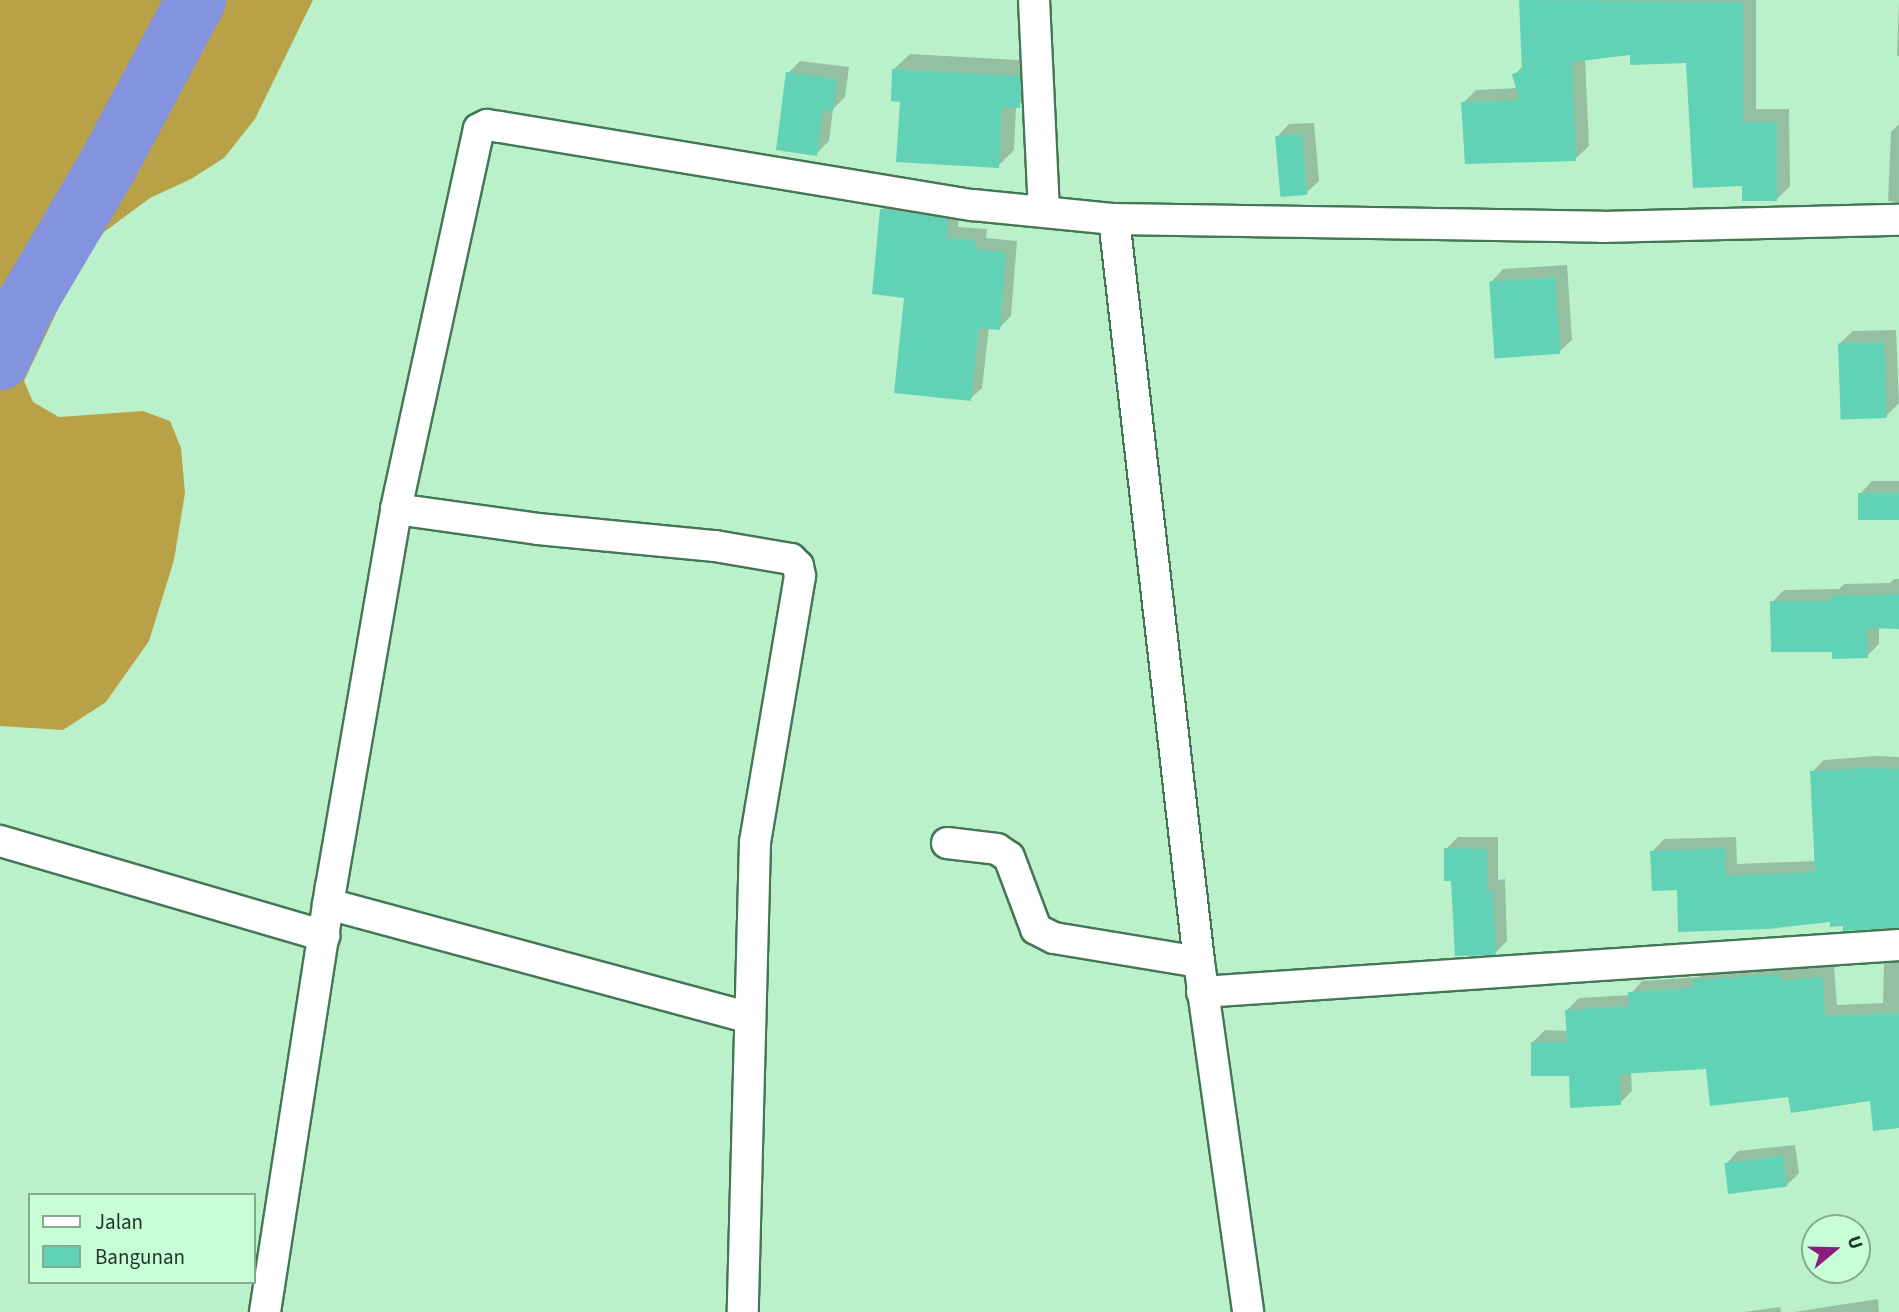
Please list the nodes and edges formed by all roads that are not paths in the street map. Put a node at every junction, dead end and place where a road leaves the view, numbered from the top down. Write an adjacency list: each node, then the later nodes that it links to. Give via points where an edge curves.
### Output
1 (1034, 0): 2 (street)
2 (1044, 211): 3 (street); 5 (street, via 973,205 487,125 479,129)
3 (1114, 219): 4 (street, via 1602,226); 11 (street)
4 (1899, 220)
5 (396, 509): 8 (street); 13 (street, via 538,529 715,546 791,559 798,566 800,576 755,842)
6 (0, 841): 9 (street)
7 (947, 843): 11 (street, via 997,849 1009,858 1036,929 1054,939)
8 (328, 904): 9 (street); 13 (street)
9 (324, 936): 14 (street)
10 (1899, 945): 12 (street)
11 (1199, 962): 12 (street)
12 (1202, 992): 16 (street)
13 (750, 1018): 15 (street)
14 (265, 1312)
15 (743, 1312)
16 (1248, 1312)

